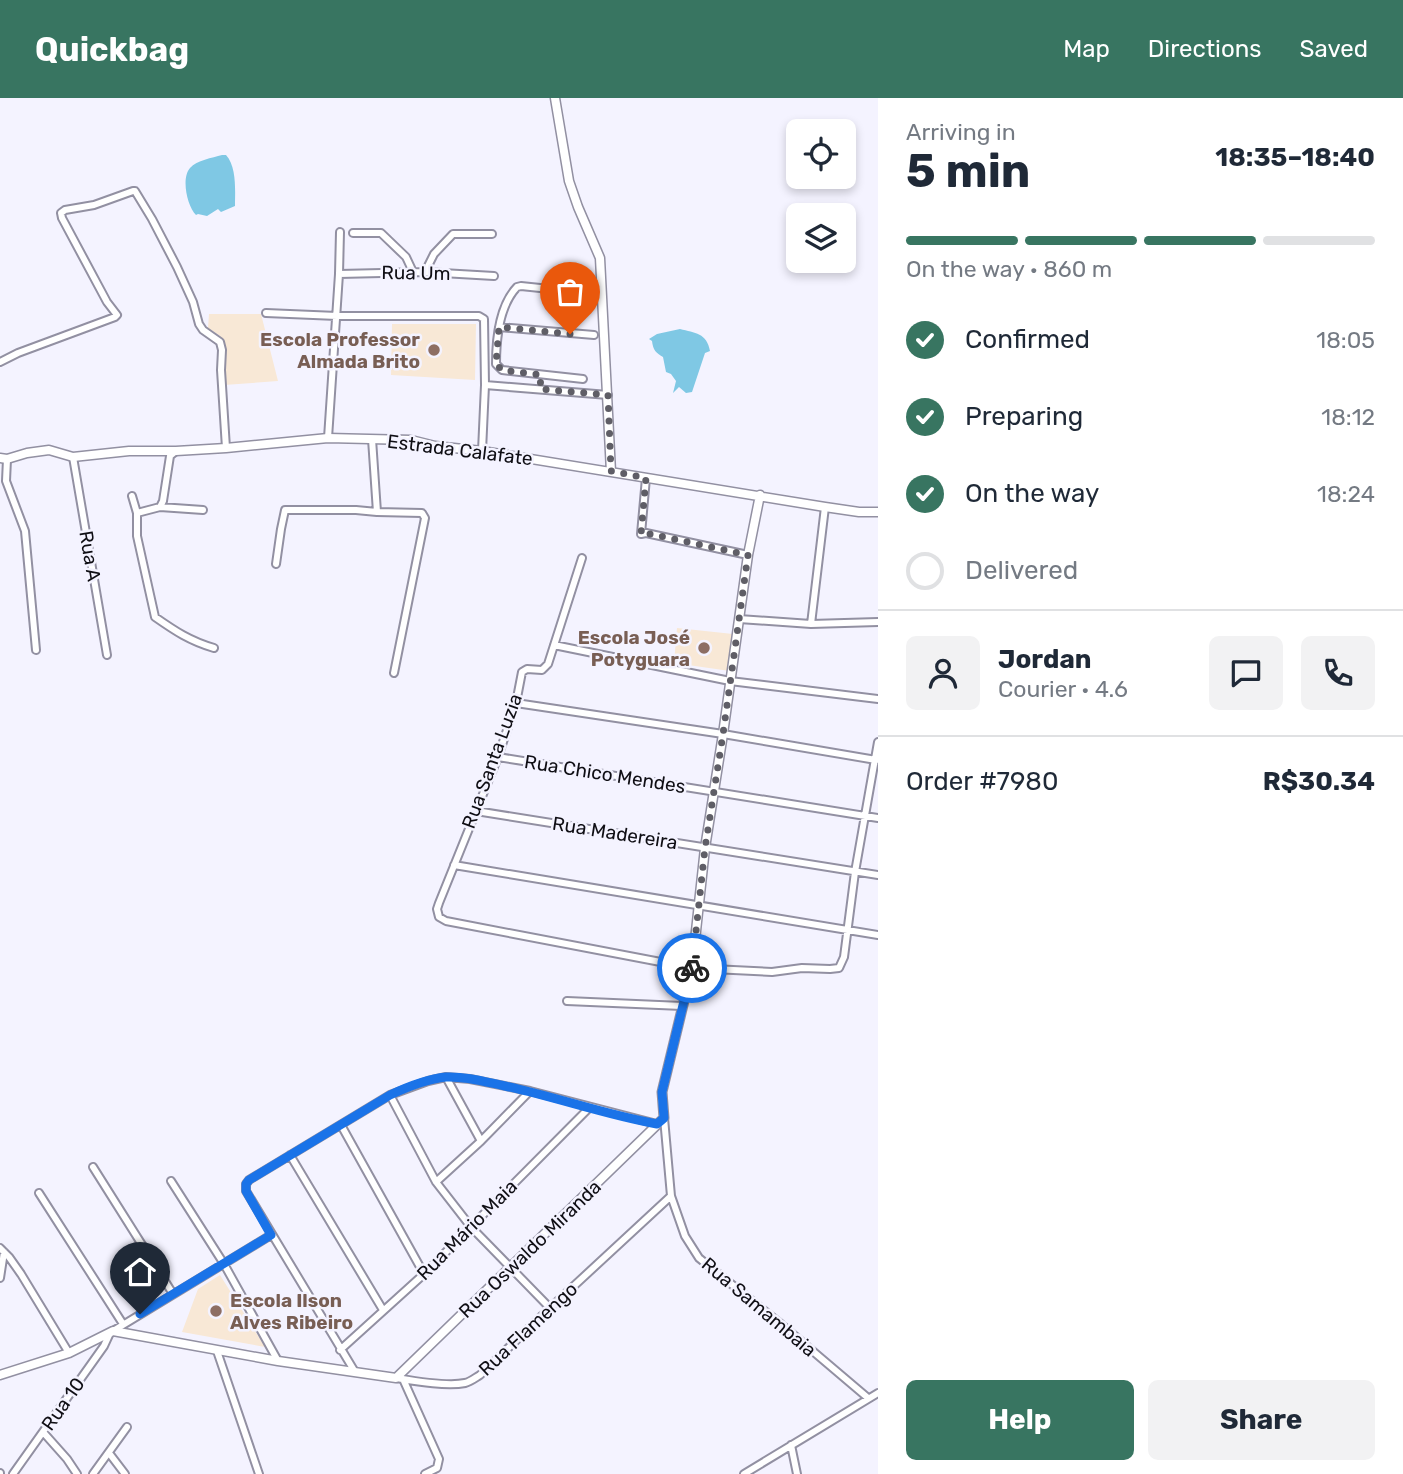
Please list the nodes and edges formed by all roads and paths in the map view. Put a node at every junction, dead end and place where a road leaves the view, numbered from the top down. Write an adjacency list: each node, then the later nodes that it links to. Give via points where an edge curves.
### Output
1 (555, 98): 19 (street, via 569,181 600,258)
2 (341, 232): 7 (street)
3 (353, 233): 5 (street, via 383,235 406,257)
4 (492, 233): 6 (street, via 453,234)
5 (413, 272): 6 (street, Rua Um); 7 (street, Rua Um)
6 (425, 272): 8 (street, Rua Um)
7 (339, 274): 11 (street)
8 (494, 276)
9 (588, 293): 12 (street, via 522,286 506,304)
10 (266, 313): 11 (street)
11 (337, 316): 17 (street, via 479,316 484,319); 20 (street)
12 (499, 327): 13 (street); 15 (street, via 498,368)
13 (594, 335)
14 (0, 362): 22 (street, via 115,317 61,214 133,191 193,302 199,324 220,342)
15 (541, 375): 16 (street); 18 (street)
16 (583, 379)
17 (485, 385): 18 (street); 24 (street)
18 (540, 389): 19 (street)
19 (608, 395): 27 (street)
20 (328, 438): 21 (street, Estrada Calafate); 22 (street, Estrada Calafate)
21 (372, 439): 24 (street, Estrada Calafate); 34 (street)
22 (226, 448): 23 (street, Estrada Calafate)
23 (176, 451): 25 (street, Estrada Calafate); 31 (street, via 170,456)
24 (482, 451): 27 (street, Estrada Calafate)
25 (73, 457): 26 (street, Estrada Calafate, via 49,450); 46 (street, Rua A)
26 (4, 459): 45 (street, via 6,481 25,531)
27 (611, 471): 28 (street, Estrada Calafate)
28 (646, 478): 29 (street, Estrada Calafate); 37 (street, via 641,534)
29 (760, 495): 32 (street, Estrada Calafate); 37 (street, Rua Samambaia)
30 (132, 496): 36 (street)
31 (160, 507): 33 (street); 36 (street)
32 (825, 507): 35 (street, Estrada Calafate); 42 (street)
33 (203, 510)
34 (377, 512): 39 (street, via 287,509); 47 (street, via 422,513 425,520)
35 (878, 512)
36 (136, 513): 44 (street, via 155,617 195,643)
37 (748, 555): 40 (street, Rua Samambaia)
38 (582, 558): 43 (street, Rua Santa Luzia)
39 (276, 564)
40 (739, 619): 42 (street); 48 (street, Rua Samambaia)
41 (878, 622): 42 (street)
42 (811, 624)
43 (554, 645): 48 (street); 50 (street, Rua Santa Luzia, via 545,669 522,672)
44 (214, 648)
45 (36, 650)
46 (107, 655)
47 (394, 673)
48 (730, 681): 49 (street); 51 (street, Rua Samambaia)
49 (878, 699)
50 (516, 703): 51 (street); 53 (street, Rua Santa Luzia)
51 (723, 734): 54 (street); 55 (street, Rua Samambaia)
52 (878, 742): 54 (street)
53 (498, 757): 55 (street, Rua Chico Mendes); 56 (street, Rua Santa Luzia)
54 (876, 761): 57 (street)
55 (714, 792): 57 (street, Rua Chico Mendes); 59 (street, Rua Samambaia)
56 (476, 811): 59 (street, Rua Madereira); 60 (street, Rua Santa Luzia)
57 (865, 816): 58 (street, Rua Chico Mendes); 61 (street)
58 (878, 818)
59 (705, 848): 61 (street, Rua Madereira); 63 (street, Rua Samambaia)
60 (454, 865): 63 (street); 66 (street, Rua Santa Luzia, via 438,909 446,921)
61 (855, 872): 62 (street, Rua Madereira); 64 (street)
62 (878, 874)
63 (699, 904): 64 (street); 66 (street, Rua Samambaia)
64 (847, 929): 65 (street); 66 (street, via 841,964 835,969)
65 (878, 935)
66 (692, 968): 68 (street, Rua Samambaia)
67 (567, 1001): 68 (street)
68 (682, 1006): 73 (street, Rua Samambaia, via 662,1092)
69 (446, 1077): 70 (street); 71 (street); 75 (street)
70 (530, 1091): 72 (street); 75 (street)
71 (390, 1095): 74 (street); 79 (street)
72 (590, 1107): 73 (street); 82 (street, Rua Mário Maia)
73 (661, 1121): 81 (street, Rua Samambaia); 86 (street, Rua Oswaldo Miranda)
74 (341, 1125): 76 (street); 87 (street)
75 (481, 1141): 79 (street)
76 (290, 1155): 83 (street, via 246,1184); 91 (street)
77 (93, 1167): 89 (street)
78 (171, 1181): 85 (street)
79 (436, 1182): 82 (street)
80 (39, 1193): 92 (street)
81 (671, 1196): 90 (street, Rua Flamengo); 102 (street, Rua Samambaia, via 685,1236 699,1258)
82 (471, 1227): 86 (street); 87 (street, Rua Mário Maia)
83 (271, 1235): 85 (street); 94 (street)
84 (2, 1250): 88 (street); 96 (street)
85 (224, 1264): 89 (street); 97 (street)
86 (511, 1268): 90 (street); 100 (street, Rua Oswaldo Miranda)
87 (424, 1274): 91 (street, Rua Mário Maia)
88 (0, 1278)
89 (173, 1294): 92 (street)
90 (550, 1308): 100 (street, Rua Flamengo, via 467,1383)
91 (383, 1310): 94 (street, Rua Mário Maia)
92 (123, 1324): 93 (street)
93 (112, 1332): 95 (street, Rua Flamengo); 96 (street); 104 (street, Rua 10)
94 (341, 1350): 98 (street)
95 (218, 1351): 97 (street, Rua Flamengo); 111 (street)
96 (69, 1353): 99 (street)
97 (278, 1361): 98 (street, Rua Flamengo)
98 (355, 1372): 100 (street, Rua Flamengo)
99 (0, 1375)
100 (399, 1379): 112 (street, via 439,1459 437,1468)
101 (878, 1393): 102 (street)
102 (868, 1398): 105 (street)
103 (127, 1427): 106 (street)
104 (43, 1432): 107 (street, Rua 10); 108 (street)
105 (791, 1445): 113 (street); 114 (street)
106 (109, 1452): 109 (street); 110 (street)
107 (13, 1474)
108 (77, 1474)
109 (93, 1474)
110 (125, 1474)
111 (259, 1474)
112 (425, 1474)
113 (744, 1474)
114 (797, 1474)

